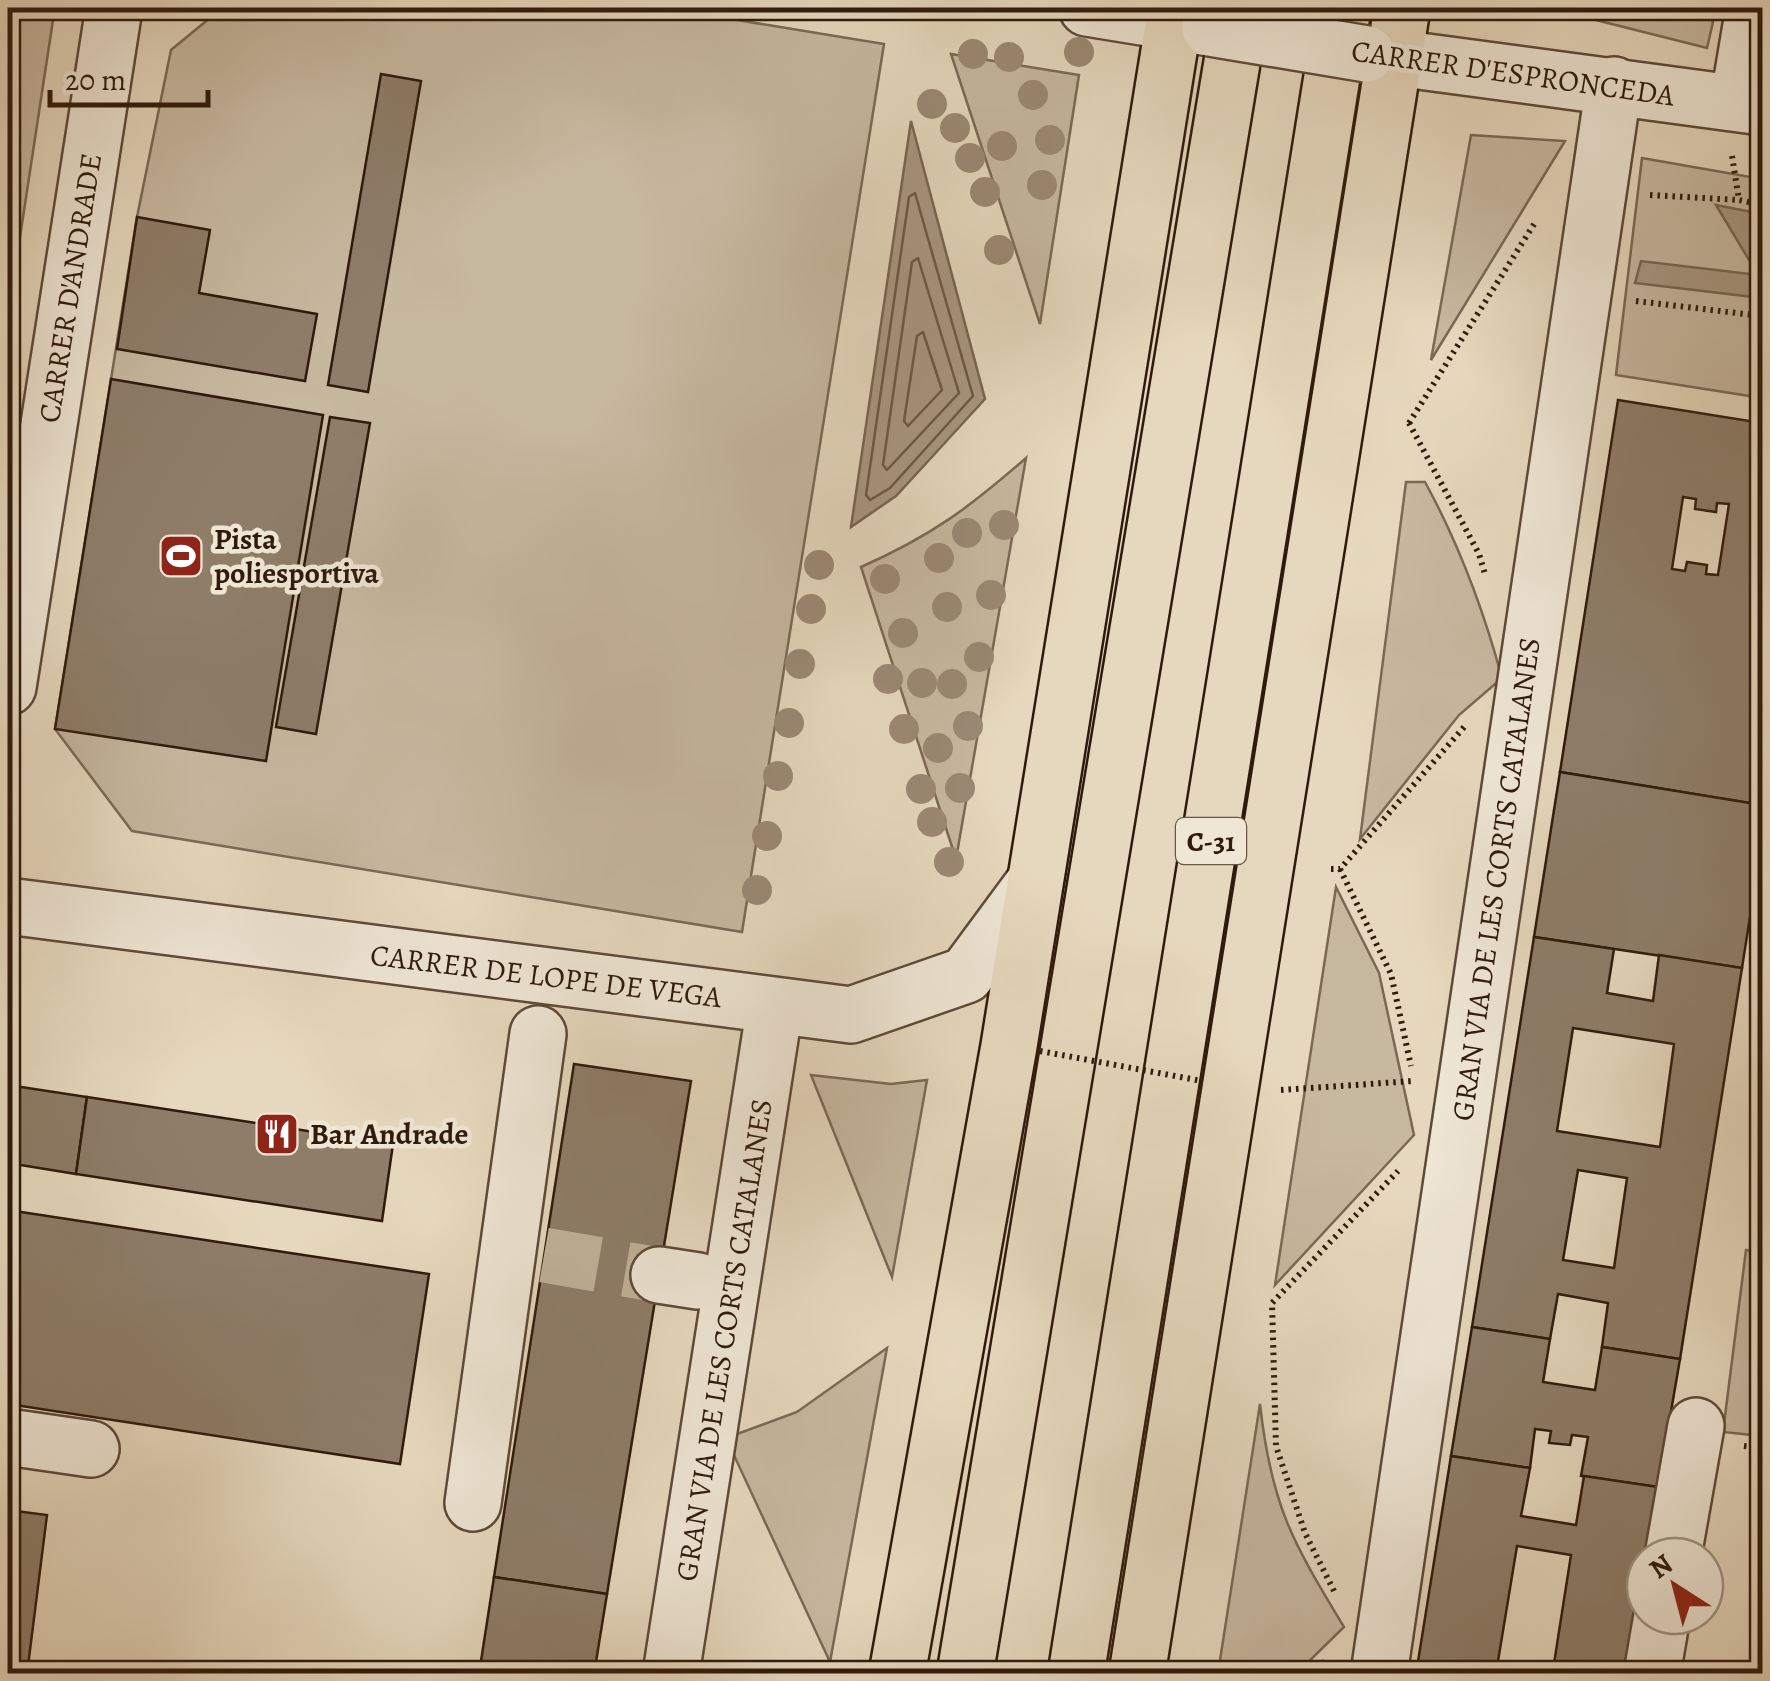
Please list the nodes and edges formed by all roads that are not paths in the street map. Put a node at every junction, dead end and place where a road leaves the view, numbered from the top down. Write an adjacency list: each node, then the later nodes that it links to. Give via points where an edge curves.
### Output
1 (114, 8): 8 (street, CARRER D'ANDRADE)
2 (1087, 8): 4 (street, CARRER D'ESPRONCEDA)
3 (1754, 8): 7 (street)
4 (1200, 16): 5 (street, CARRER D'ESPRONCEDA, bridge); 9 (main road); 21 (main road)
5 (1376, 31): 6 (street, CARRER D'ESPRONCEDA); 22 (main road, C-31); 23 (main road, via 1216,1082)
6 (1614, 85): 7 (street, CARRER D'ESPRONCEDA); 24 (street, GRAN VIA DE LES CORTS CATALANES, via 1526,682 1442,1140)
7 (1744, 120)
8 (8, 687)
9 (1034, 884): 11 (street, CARRER DE LOPE DE VEGA, via 966,975 852,1015); 20 (main road)
10 (8, 906): 11 (street, CARRER DE LOPE DE VEGA)
11 (775, 1006): 19 (street, GRAN VIA DE LES CORTS CATALANES)
12 (538, 1034): 16 (street, via 526,1252)
13 (1696, 1426): 17 (street)
14 (8, 1437): 15 (street)
15 (91, 1448)
16 (472, 1502)
17 (1677, 1536)
18 (1659, 1636): 25 (street)
19 (671, 1674)
20 (896, 1674)
21 (965, 1674)
22 (1076, 1674)
23 (1137, 1674)
24 (1379, 1674)
25 (1652, 1674)

